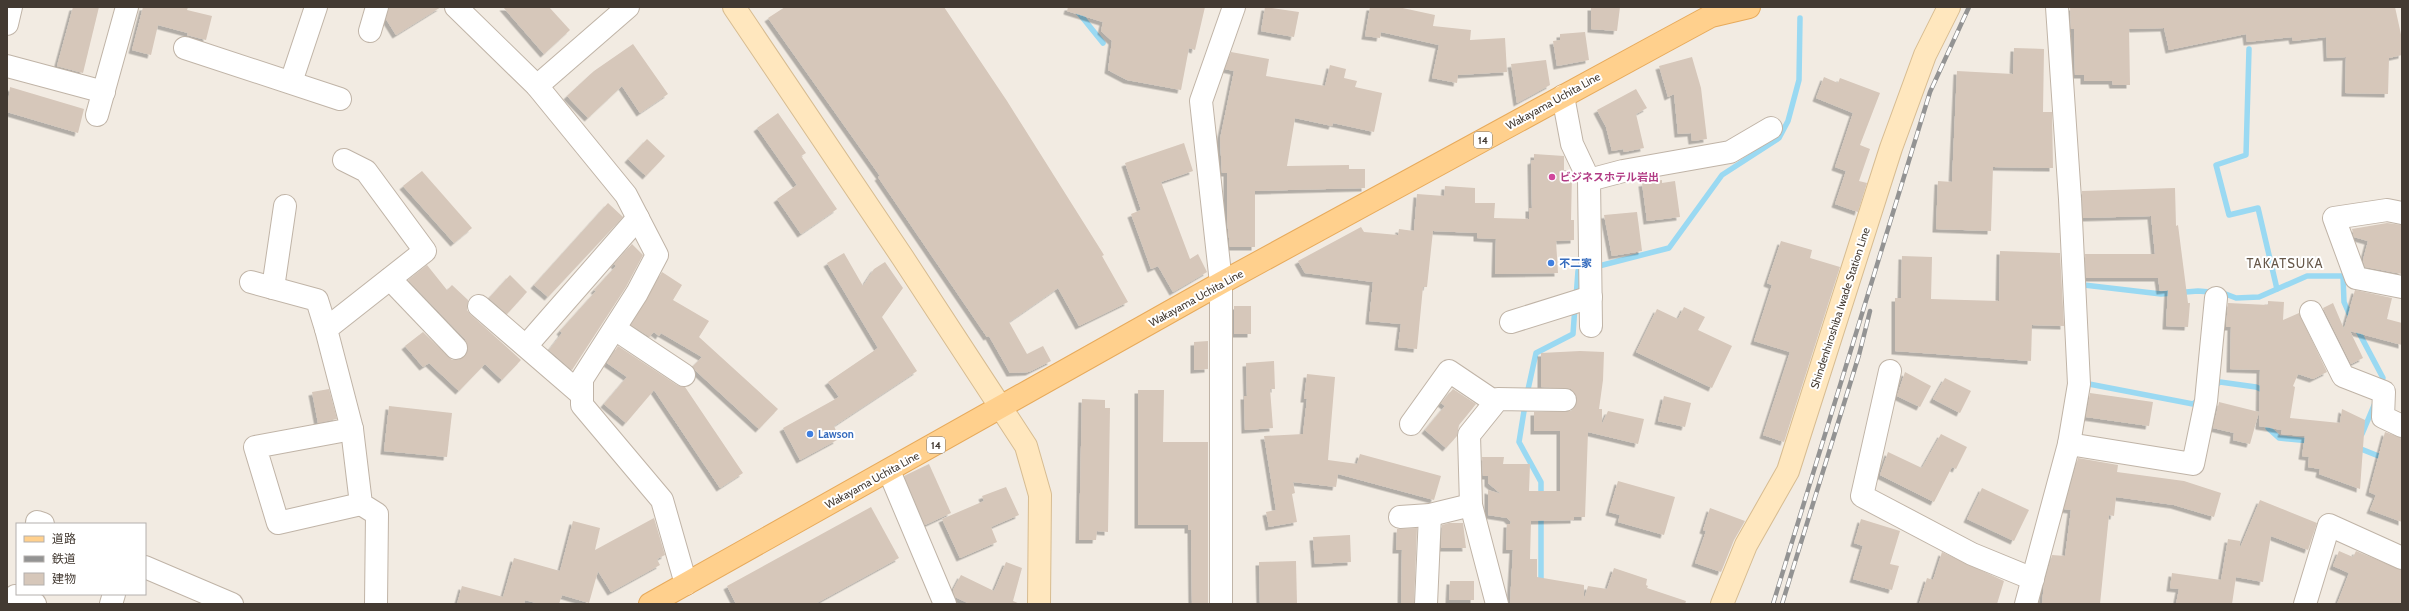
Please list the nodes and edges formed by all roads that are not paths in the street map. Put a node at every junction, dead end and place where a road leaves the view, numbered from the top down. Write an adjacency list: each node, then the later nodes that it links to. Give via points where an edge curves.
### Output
1 (11, 7): 12 (street)
2 (127, 7): 18 (street)
3 (316, 7): 16 (street)
4 (377, 7): 13 (street)
5 (456, 7): 17 (street)
6 (628, 7): 17 (street)
7 (734, 7): 48 (street)
8 (1234, 7): 30 (street, via 1201,101)
9 (1749, 7): 19 (main road, Wakayama Uchita Line / 14, via 1711,16)
10 (1949, 7): 72 (street, Shindenhiroshiba Iwade Station Line, via 1925,54 1891,148 1788,471 1746,545)
11 (2057, 7): 52 (street, via 2079,384)
12 (7, 24)
13 (370, 31)
14 (185, 48): 16 (street)
15 (7, 66): 18 (street)
16 (291, 82): 20 (street)
17 (537, 86): 27 (street, via 626,195)
18 (104, 92): 21 (street)
19 (1563, 96): 24 (street, via 1572,144); 30 (main road, Wakayama Uchita Line / 14)
20 (340, 99)
21 (97, 115)
22 (1771, 128): 24 (street, via 1730,152 1623,171)
23 (344, 160): 28 (street, via 366,172 425,251)
24 (1589, 180): 33 (street)
25 (285, 206): 32 (street)
26 (2402, 213): 31 (street, via 2387,210 2334,218 2356,278)
27 (638, 218): 40 (street, via 657,255); 41 (street)
28 (390, 279): 39 (street); 42 (street)
29 (251, 282): 32 (street)
30 (1221, 283): 48 (main road, Wakayama Uchita Line / 14); 69 (street)
31 (2402, 287)
32 (273, 288): 39 (street, via 317,300)
33 (1591, 297): 37 (street); 38 (street)
34 (2216, 298): 52 (street, via 2206,401 2193,464)
35 (479, 306): 41 (street)
36 (2311, 312): 50 (street, via 2343,376 2384,392 2383,417)
37 (1511, 322)
38 (1591, 326)
39 (326, 329): 51 (street)
40 (614, 329): 44 (street); 45 (street, via 582,379)
41 (526, 346): 45 (street)
42 (456, 348)
43 (1890, 370): 60 (street, via 1862,496 1972,554)
44 (684, 375)
45 (582, 395): 61 (street, via 582,405 662,500)
46 (1565, 400): 47 (street, via 1498,399)
47 (1495, 402): 49 (street, via 1448,370); 55 (street, via 1469,435)
48 (1002, 408): 53 (main road, Wakayama Uchita Line / 14); 68 (street, via 1026,446 1040,495)
49 (1411, 424)
50 (2402, 426)
51 (352, 429): 54 (street); 54 (street, via 255,447 278,523)
52 (2069, 444): 60 (street)
53 (889, 471): 61 (main road, Wakayama Uchita Line / 14); 67 (street)
54 (361, 504): 65 (street, via 377,514)
55 (1471, 505): 56 (street); 71 (street)
56 (1430, 515): 57 (street); 70 (street)
57 (1400, 517)
58 (2402, 558): 74 (street, via 2329,525)
59 (146, 567): 64 (street)
60 (2033, 579): 73 (street)
61 (686, 584): 66 (main road, Wakayama Uchita Line / 14)
62 (15, 596): 63 (street)
63 (35, 604)
64 (232, 604)
65 (376, 604)
66 (650, 604)
67 (944, 604)
68 (1039, 604)
69 (1221, 604)
70 (1426, 604)
71 (1497, 604)
72 (1722, 604)
73 (2026, 604)
74 (2305, 604)

